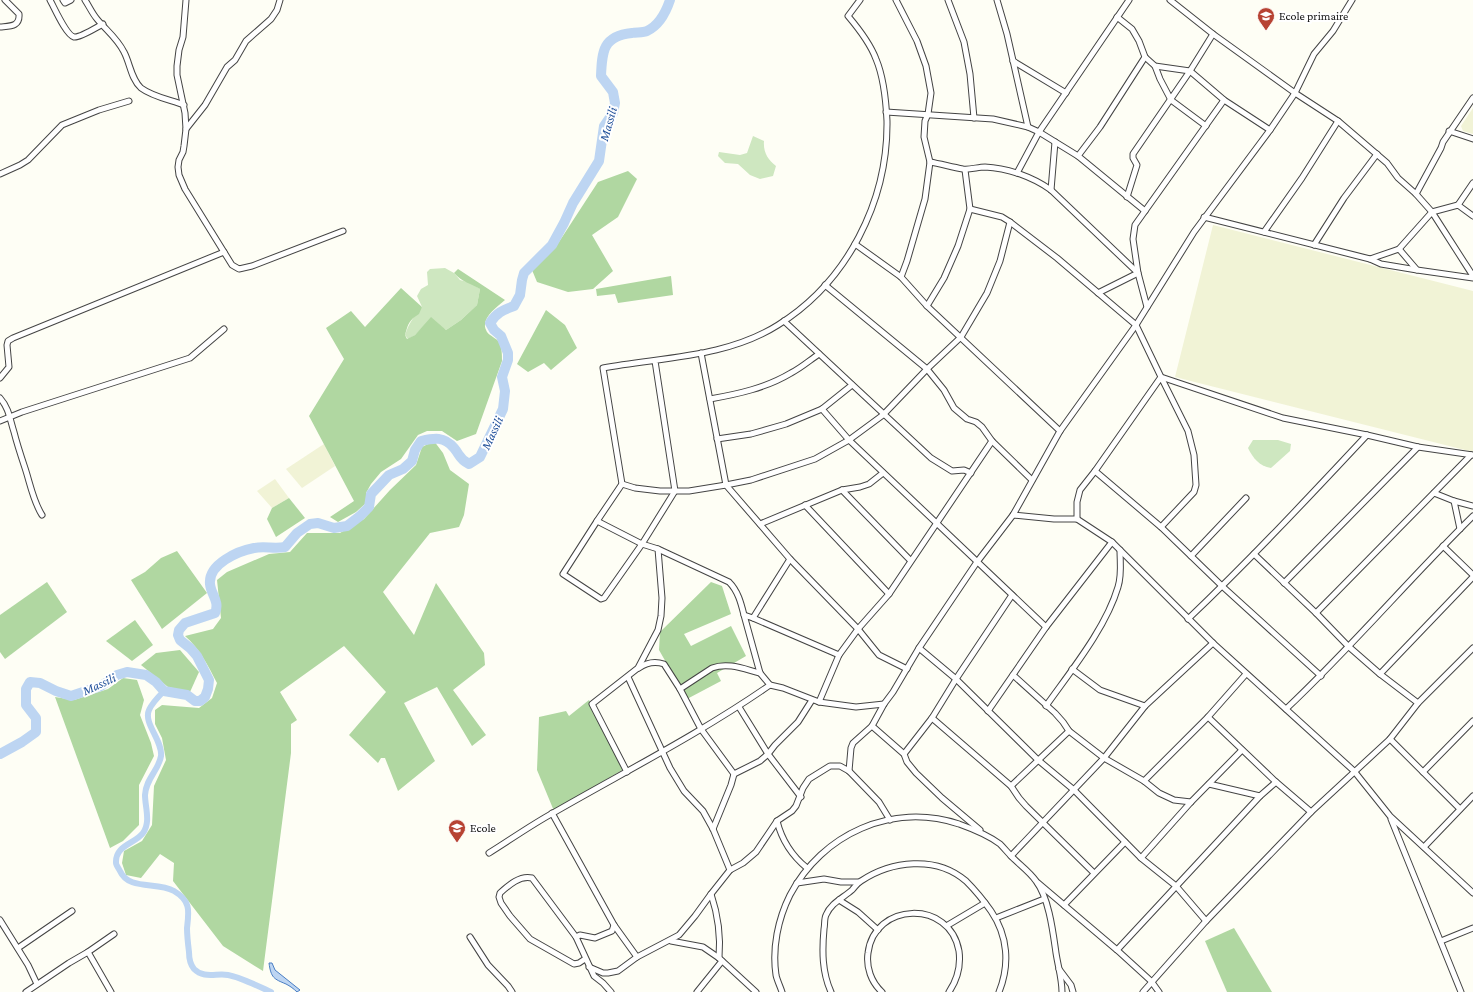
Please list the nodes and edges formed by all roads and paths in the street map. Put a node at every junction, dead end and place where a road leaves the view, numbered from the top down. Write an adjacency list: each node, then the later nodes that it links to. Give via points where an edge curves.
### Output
1 (5, 0): 17 (street, via 19,14 19,19 14,26)
2 (50, 0): 16 (street, via 66,31 72,36)
3 (62, 0): 4 (street, via 65,3)
4 (71, 0)
5 (86, 0): 16 (street)
6 (186, 0): 29 (street, via 183,37 177,66)
7 (280, 0): 36 (street, via 271,19 246,41 205,105)
8 (860, 0): 30 (street, via 848,16 862,32 876,59 882,78)
9 (896, 0): 31 (street, via 917,41 926,66 931,93)
10 (997, 0): 20 (street)
11 (1129, 0): 15 (street)
12 (1170, 0): 18 (street)
13 (1352, 0): 23 (street, via 1333,31 1314,54)
14 (951, 1): 32 (street, via 964,42)
15 (1117, 17): 19 (street, via 1132,29); 24 (street)
16 (102, 24): 29 (street, via 122,48 138,85)
17 (0, 27)
18 (1213, 34): 22 (street); 23 (street)
19 (1146, 57): 21 (street); 43 (street)
20 (1013, 61): 24 (street); 35 (street)
21 (1155, 66): 22 (street); 26 (street)
22 (1190, 71): 26 (street); 27 (street)
23 (1295, 93): 33 (street); 37 (street)
24 (1066, 94): 39 (street)
25 (1473, 98): 38 (street)
26 (1171, 100): 34 (street); 51 (street, via 1133,154 1137,165)
27 (1224, 100): 34 (street); 37 (street)
28 (129, 101): 47 (street, via 62,125 28,160)
29 (184, 105): 36 (street)
30 (886, 112): 31 (street); 61 (street, via 887,142 881,179 868,218)
31 (928, 114): 32 (street); 44 (street, via 924,137)
32 (974, 118): 35 (street, via 994,119)
33 (1338, 121): 42 (street); 60 (street)
34 (1206, 126): 54 (street)
35 (1028, 127): 39 (street)
36 (186, 129): 64 (street, via 183,152 179,160 179,175)
37 (1270, 130): 57 (street)
38 (1449, 131): 40 (street); 50 (street)
39 (1039, 132): 41 (street); 46 (street)
40 (1473, 139)
41 (1055, 142): 43 (street); 49 (street)
42 (1377, 154): 50 (street); 62 (street, via 1344,198)
43 (1078, 156): 51 (street)
44 (930, 162): 45 (street); 68 (street, via 925,199)
45 (965, 170): 46 (street, via 984,167); 53 (street)
46 (1017, 173): 49 (street)
47 (0, 174)
48 (1473, 183): 52 (street)
49 (1051, 190): 67 (street)
50 (1416, 194): 55 (street)
51 (1127, 197): 54 (street)
52 (1458, 205): 55 (street); 56 (street)
53 (970, 209): 58 (street, via 1002,217); 72 (street, via 944,278)
54 (1145, 211): 67 (street, via 1136,225 1133,239)
55 (1432, 212): 63 (street); 69 (street)
56 (1473, 216)
57 (1204, 217): 60 (street); 73 (street)
58 (1010, 222): 71 (street); 77 (street, via 1000,261 987,293)
59 (343, 231): 64 (street, via 239,269 232,265)
60 (1264, 232): 62 (street)
61 (855, 244): 68 (street); 70 (street)
62 (1314, 245): 65 (street)
63 (1399, 249): 65 (street); 66 (street)
64 (224, 252): 83 (street, via 13,338 7,345 9,367)
65 (1370, 259): 66 (street, via 1381,264)
66 (1417, 270): 69 (street)
67 (1138, 273): 71 (street); 73 (street)
68 (900, 277): 72 (street)
69 (1473, 277)
70 (825, 285): 74 (street, via 811,300); 81 (street)
71 (1098, 293): 75 (street)
72 (927, 306): 77 (street)
73 (1147, 307): 75 (street)
74 (784, 321): 78 (street, via 747,340); 79 (street)
75 (1136, 326): 82 (street); 91 (street)
76 (224, 329): 89 (street, via 190,358)
77 (961, 337): 81 (street); 91 (street)
78 (701, 353): 80 (street); 86 (street)
79 (819, 354): 84 (street); 86 (street, via 769,384 742,393)
80 (655, 360): 102 (street, via 603,368); 105 (street)
81 (927, 369): 88 (street); 95 (street, via 954,408 982,427)
82 (1161, 377): 92 (street, via 1283,418); 98 (street); 118 (street, via 1188,431 1194,455 1196,485 1194,492)
83 (0, 378)
84 (852, 385): 87 (street); 88 (street)
85 (0, 398): 89 (street)
86 (710, 399): 93 (street)
87 (822, 409): 93 (street, via 786,424 751,434); 94 (street)
88 (883, 415): 94 (street); 100 (street, via 937,462 952,471 964,470)
89 (10, 416): 90 (street); 111 (street, via 29,483)
90 (0, 421)
91 (1060, 431): 101 (street)
92 (1367, 435): 96 (street); 125 (street)
93 (717, 439): 103 (street)
94 (850, 440): 99 (street); 103 (street, via 815,459)
95 (992, 441): 100 (street); 101 (street)
96 (1418, 447): 97 (street); 131 (street)
97 (1472, 455): 106 (street)
98 (1095, 471): 114 (street, via 1080,490); 118 (street)
99 (883, 473): 104 (street, via 869,484); 116 (street)
100 (971, 473): 116 (street)
101 (1032, 480): 112 (street)
102 (622, 484): 105 (street, via 648,490); 115 (street)
103 (726, 486): 105 (street); 117 (street)
104 (842, 490): 109 (street); 128 (street)
105 (675, 491): 121 (street)
106 (1434, 493): 108 (street); 135 (street)
107 (1246, 498): 126 (street)
108 (1454, 501): 110 (street); 119 (street)
109 (806, 505): 117 (street); 133 (street)
110 (1473, 506)
111 (42, 515)
112 (1013, 515): 114 (street); 129 (street)
113 (1473, 516): 119 (street)
114 (1077, 519): 120 (street)
115 (597, 521): 121 (street); 121 (street, via 563,574 601,599)
116 (936, 523): 128 (street); 129 (street)
117 (760, 524): 127 (street)
118 (1161, 527): 126 (street)
119 (1460, 529): 122 (street)
120 (1112, 542): 124 (street); 139 (street)
121 (642, 544): 123 (street)
122 (1443, 546): 130 (street); 142 (street)
123 (658, 549): 136 (street, via 729,582 736,590); 146 (street, via 661,616 658,630)
124 (1120, 550): 138 (street); 148 (street, via 1121,573 1112,603 1095,636)
125 (1254, 554): 131 (street); 132 (street)
126 (1191, 556): 132 (street)
127 (790, 559): 137 (street); 140 (street)
128 (910, 560): 133 (street)
129 (977, 562): 134 (street); 143 (street)
130 (1473, 576): 151 (street)
131 (1284, 583): 135 (street)
132 (1222, 586): 138 (street); 153 (street)
133 (889, 594): 140 (street)
134 (1012, 595): 139 (street); 155 (street)
135 (1316, 613): 142 (street)
136 (744, 615): 137 (street); 149 (street)
137 (753, 618): 145 (street)
138 (1188, 619): 141 (street)
139 (1046, 627): 152 (street)
140 (858, 629): 145 (street); 147 (street, via 878,655)
141 (1213, 643): 150 (street); 163 (street)
142 (1348, 646): 151 (street); 153 (street)
143 (919, 648): 147 (street); 155 (street)
144 (1473, 648): 160 (street)
145 (839, 655): 159 (street)
146 (638, 668): 154 (street); 157 (street, via 657,662 664,664)
147 (907, 669): 161 (street)
148 (1072, 669): 162 (street); 163 (street, via 1100,690)
149 (760, 673): 156 (street); 157 (street, via 736,666 718,666)
150 (1246, 674): 165 (street); 167 (street)
151 (1380, 674): 160 (street)
152 (1013, 675): 162 (street); 166 (street)
153 (1321, 676): 165 (street)
154 (628, 677): 175 (street); 182 (street, via 592,704)
155 (956, 679): 166 (street); 168 (street)
156 (770, 686): 158 (street, via 783,688); 164 (street)
157 (680, 689): 171 (street)
158 (812, 700): 159 (street); 176 (street, via 798,722)
159 (819, 702): 161 (street, via 856,707)
160 (1418, 703): 173 (street)
161 (884, 704): 170 (street)
162 (1046, 706): 172 (street)
163 (1145, 706): 178 (street)
164 (739, 707): 171 (street); 176 (street)
165 (1286, 709): 181 (street)
166 (988, 711): 179 (street)
167 (1208, 717): 174 (street); 185 (street)
168 (932, 718): 177 (street); 188 (street)
169 (1473, 721): 183 (street)
170 (872, 726): 177 (street); 180 (street, via 853,743)
171 (701, 729): 175 (street); 184 (street)
172 (1069, 731): 178 (street); 179 (street)
173 (1390, 739): 181 (street); 183 (street)
174 (1242, 750): 186 (street); 187 (street)
175 (662, 751): 182 (street); 201 (street, via 684,791 703,811)
176 (768, 754): 184 (street); 192 (street)
177 (904, 754): 202 (street, via 916,773)
178 (1104, 758): 185 (street); 189 (street)
179 (1038, 760): 188 (street); 189 (street)
180 (849, 771): 192 (street, via 840,766 830,766 813,775); 198 (street, via 879,802)
181 (1354, 771): 195 (street); 197 (street)
182 (628, 772): 196 (street)
183 (1423, 772): 194 (street)
184 (734, 774): 201 (street)
185 (1144, 781): 193 (street, via 1159,793 1174,800)
186 (1276, 782): 190 (street); 195 (street)
187 (1209, 784): 190 (street); 193 (street)
188 (1012, 786): 200 (street, via 1019,798)
189 (1074, 790): 200 (street); 203 (street)
190 (1260, 796): 214 (street)
191 (1473, 796): 194 (street)
192 (801, 797): 199 (street, via 792,812)
193 (1191, 802): 207 (street)
194 (1460, 809): 204 (street)
195 (1311, 812): 224 (street)
196 (552, 813): 205 (street); 225 (street)
197 (1390, 816): 204 (street); 233 (street)
198 (890, 820): 202 (street, via 933,818 957,823); 208 (street, via 850,833 829,847)
199 (777, 821): 208 (street, via 786,844 799,862); 209 (street, via 756,852)
200 (1043, 823): 206 (street); 210 (street)
201 (713, 829): 209 (street)
202 (985, 835): 206 (street)
203 (1125, 842): 207 (street); 210 (street)
204 (1424, 847): 215 (street)
205 (489, 853)
206 (1011, 856): 212 (street)
207 (1141, 858): 214 (street)
208 (807, 868): 213 (street)
209 (730, 870): 216 (street)
210 (1094, 873): 220 (street)
211 (859, 882): 213 (street, via 824,879); 218 (street); 219 (street, via 892,867 927,864 952,872 965,880)
212 (1037, 882): 217 (street); 220 (street)
213 (797, 883): 250 (street, via 786,904 778,935 776,975)
214 (1176, 886): 224 (street); 235 (street)
215 (1473, 893)
216 (711, 894): 232 (street, via 685,929); 239 (street, via 720,932)
217 (1044, 899): 222 (street); 241 (street, via 1054,934)
218 (839, 900): 228 (street, via 858,912); 251 (street, via 825,916 824,971)
219 (985, 903): 222 (street); 226 (street)
220 (1064, 905): 235 (street)
221 (72, 911): 234 (street)
222 (996, 918): 254 (street, via 1005,942 1007,960)
223 (0, 920): 234 (street)
224 (1206, 921): 242 (street)
225 (614, 925): 231 (street, via 612,932 602,936); 237 (street)
226 (948, 926): 228 (street, via 926,914 908,913 891,919); 253 (street, via 958,944 960,962)
227 (1473, 928): 233 (street)
228 (878, 930): 252 (street, via 869,947 868,965 874,983)
229 (114, 934): 236 (street)
230 (470, 937): 246 (street, via 488,965)
231 (576, 937): 238 (street); 238 (street, via 532,878 522,878 500,893 501,903 530,939 574,964)
232 (670, 941): 237 (street); 239 (street, via 703,947)
233 (1441, 941): 259 (street)
234 (18, 948): 243 (street)
235 (1117, 950): 242 (street)
236 (88, 952): 243 (street); 245 (street)
237 (637, 957): 240 (street, via 622,968 608,973)
238 (585, 959): 240 (street)
239 (720, 960): 248 (street); 249 (street)
240 (589, 967): 247 (street, via 594,976)
241 (1059, 969): 255 (street); 256 (street)
242 (1151, 982): 257 (street); 258 (street)
243 (37, 984): 244 (street)
244 (26, 992)
245 (110, 992)
246 (512, 992)
247 (612, 992)
248 (697, 992)
249 (756, 992)
250 (782, 992)
251 (831, 992)
252 (882, 992)
253 (949, 992)
254 (999, 992)
255 (1062, 992)
256 (1073, 992)
257 (1143, 992)
258 (1159, 992)
259 (1461, 992)

